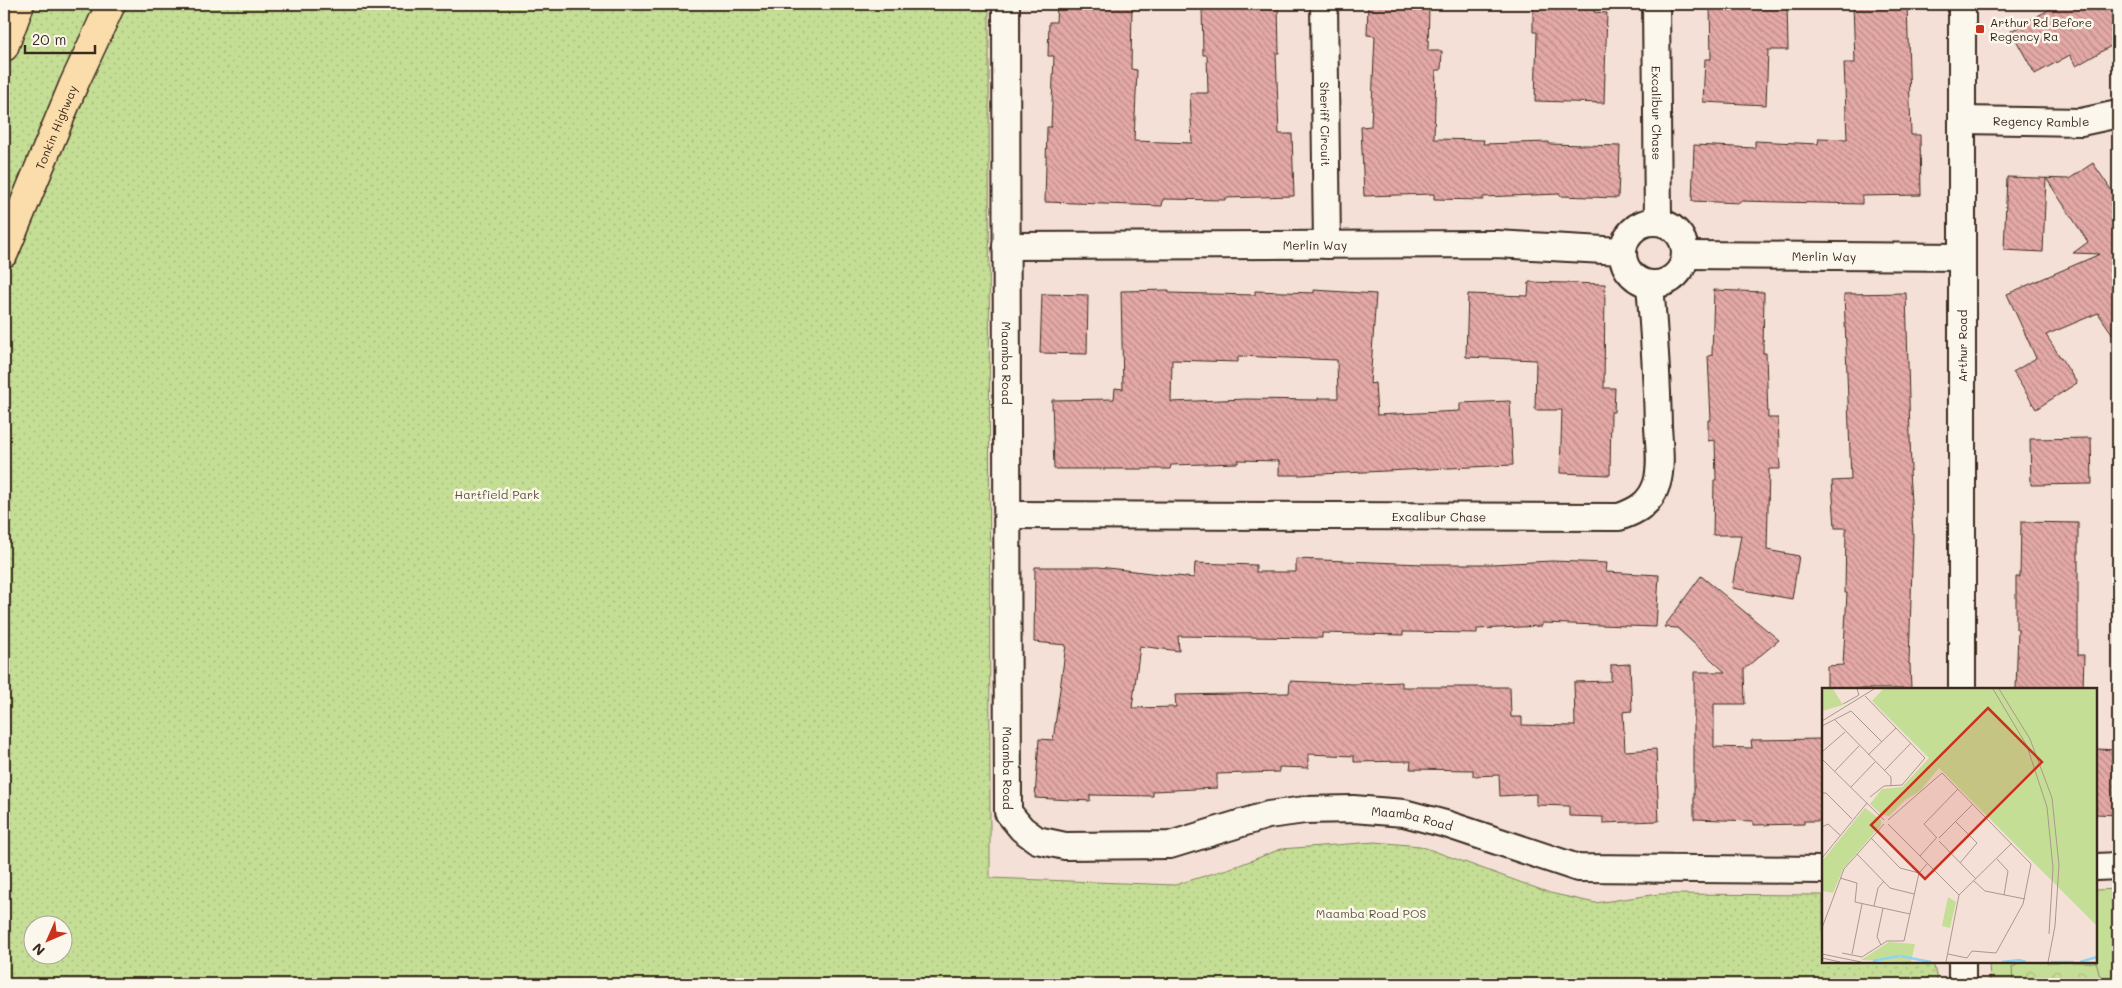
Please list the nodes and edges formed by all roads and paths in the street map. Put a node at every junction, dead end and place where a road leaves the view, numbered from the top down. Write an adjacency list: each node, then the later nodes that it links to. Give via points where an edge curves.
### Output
1 (20, 4): 7 (highway)
2 (112, 4): 14 (highway, Tonkin Highway, via 73,86)
3 (1006, 4): 12 (street, Maamba Road)
4 (1324, 4): 11 (street, Sheriff Circuit)
5 (1656, 4): 10 (street, Excalibur Chase)
6 (1962, 4): 9 (street, Arthur Road)
7 (4, 47)
8 (2118, 114): 9 (street, Regency Ramble, via 2081,122)
9 (1962, 120): 16 (street, Arthur Road)
10 (1658, 221): 13 (street, via 1634,229 1625,239); 15 (street, via 1678,232)
11 (1327, 245): 12 (street, Merlin Way); 13 (street, Merlin Way, via 1496,244)
12 (1006, 246): 18 (street, Maamba Road)
13 (1622, 251): 17 (street, via 1630,274)
14 (4, 253)
15 (1686, 255): 16 (street, Merlin Way); 17 (street, via 1675,278 1664,284)
16 (1962, 257): 19 (street, Arthur Road)
17 (1650, 285): 18 (street, Excalibur Chase, via 1660,464 1657,484 1647,502 1635,512 1619,517)
18 (1008, 515): 22 (street, Maamba Road, via 1008,812 1022,829 1037,840 1065,846 1170,845 1268,815 1353,808 1404,812 1578,868)
19 (1962, 688)
20 (2118, 866): 21 (street)
21 (2097, 867)
22 (1822, 870)
23 (1962, 963): 24 (street)
24 (1962, 984)

